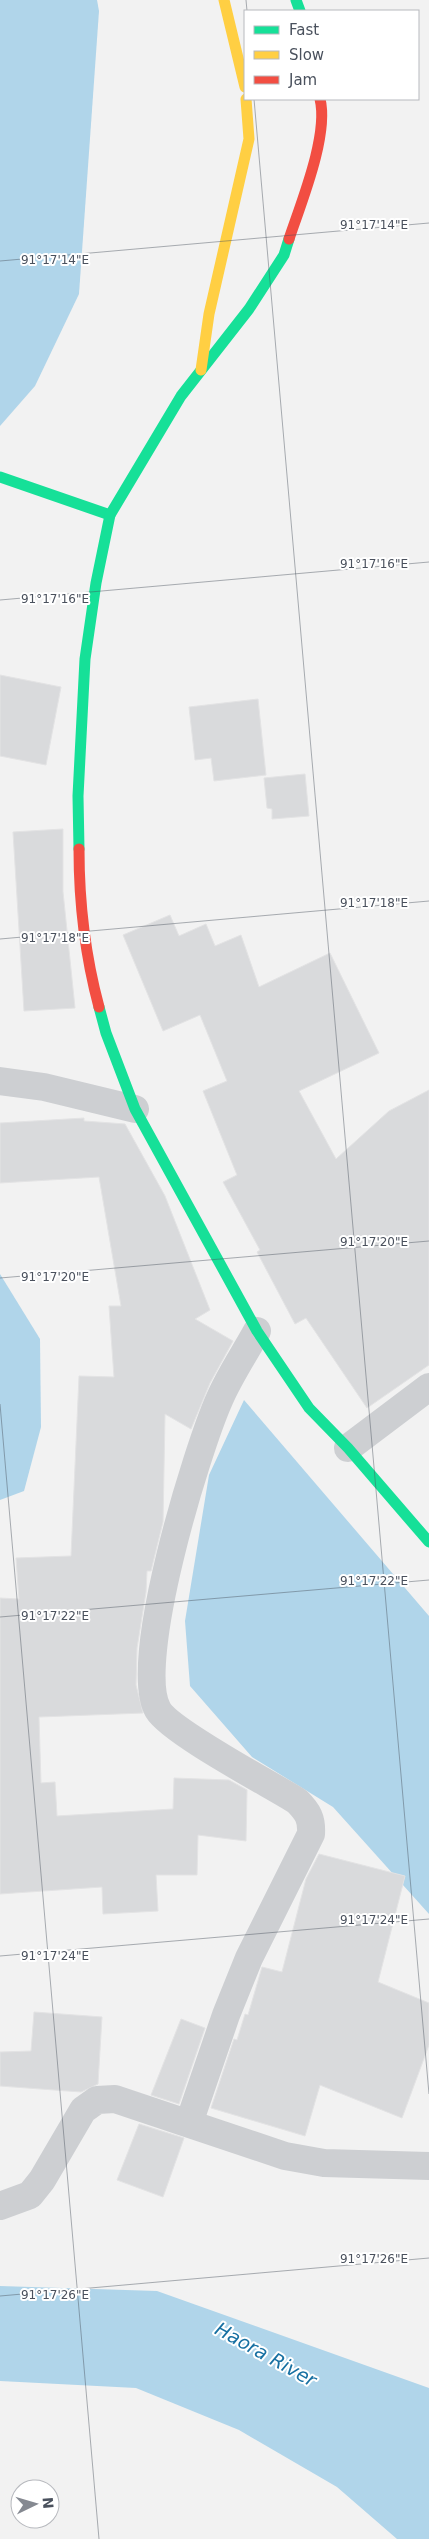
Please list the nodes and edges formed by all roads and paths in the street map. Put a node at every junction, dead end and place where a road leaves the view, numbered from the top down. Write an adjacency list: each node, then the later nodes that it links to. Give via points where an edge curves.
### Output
1 (224, 0): 2 (street)
2 (244, 83)
3 (246, 100): 5 (street, via 249,139 209,314)
4 (320, 100): 5 (street, via 322,111 312,170 284,255 249,309)
5 (200, 374): 7 (street, via 181,396)
6 (0, 477): 7 (street)
7 (110, 515): 9 (street, via 85,659 78,796 79,890 90,973 106,1033)
8 (0, 1081): 9 (street, via 44,1087)
9 (135, 1109): 10 (street)
10 (257, 1331): 12 (street, via 309,1408); 14 (street, via 213,1414 175,1536 158,1617 151,1672 152,1694 158,1710 176,1727 297,1801 312,1822 311,1834 249,1958)
11 (429, 1386): 12 (street)
12 (348, 1448): 13 (street)
13 (429, 1542)
14 (189, 2123): 15 (street, via 285,2156 324,2163); 16 (street, via 115,2099 97,2100 83,2110 30,2195)
15 (429, 2166)
16 (0, 2206)

